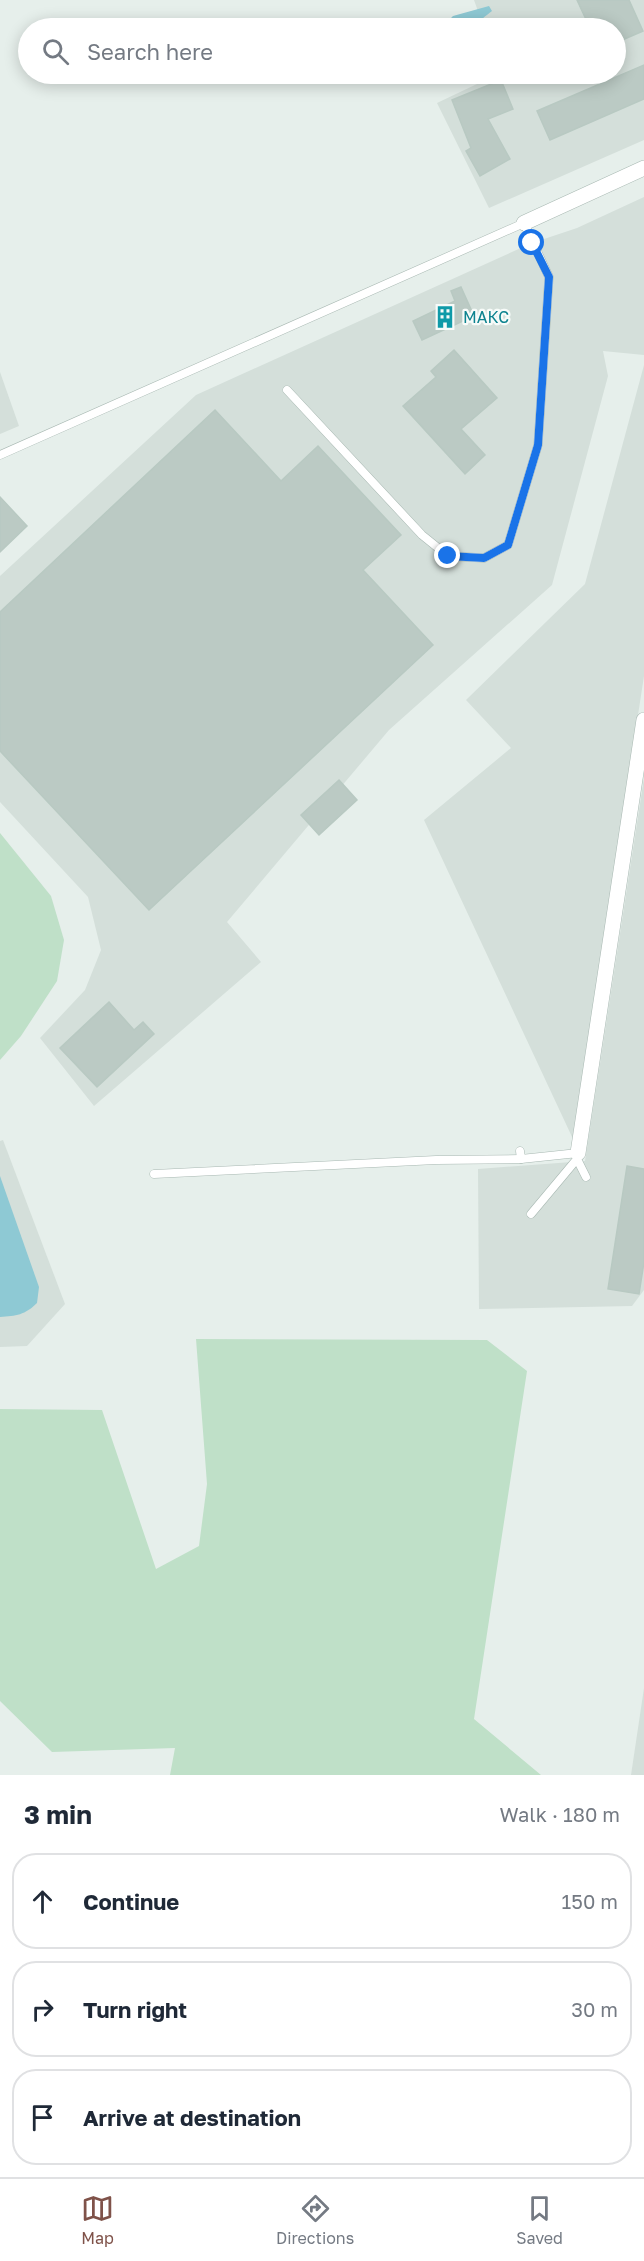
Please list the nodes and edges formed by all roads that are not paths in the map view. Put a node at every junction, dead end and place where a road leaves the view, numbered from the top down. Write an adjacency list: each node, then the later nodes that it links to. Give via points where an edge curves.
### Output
1 (644, 168): 2 (street)
2 (524, 223): 3 (lane, via 549,277 538,445 508,545 484,558 448,556 422,535); 4 (lane)
3 (287, 390)
4 (0, 454)
5 (644, 720): 6 (street)
6 (577, 1156): 7 (lane, via 520,1155); 8 (lane); 9 (lane)
7 (154, 1174)
8 (586, 1177)
9 (531, 1214)

